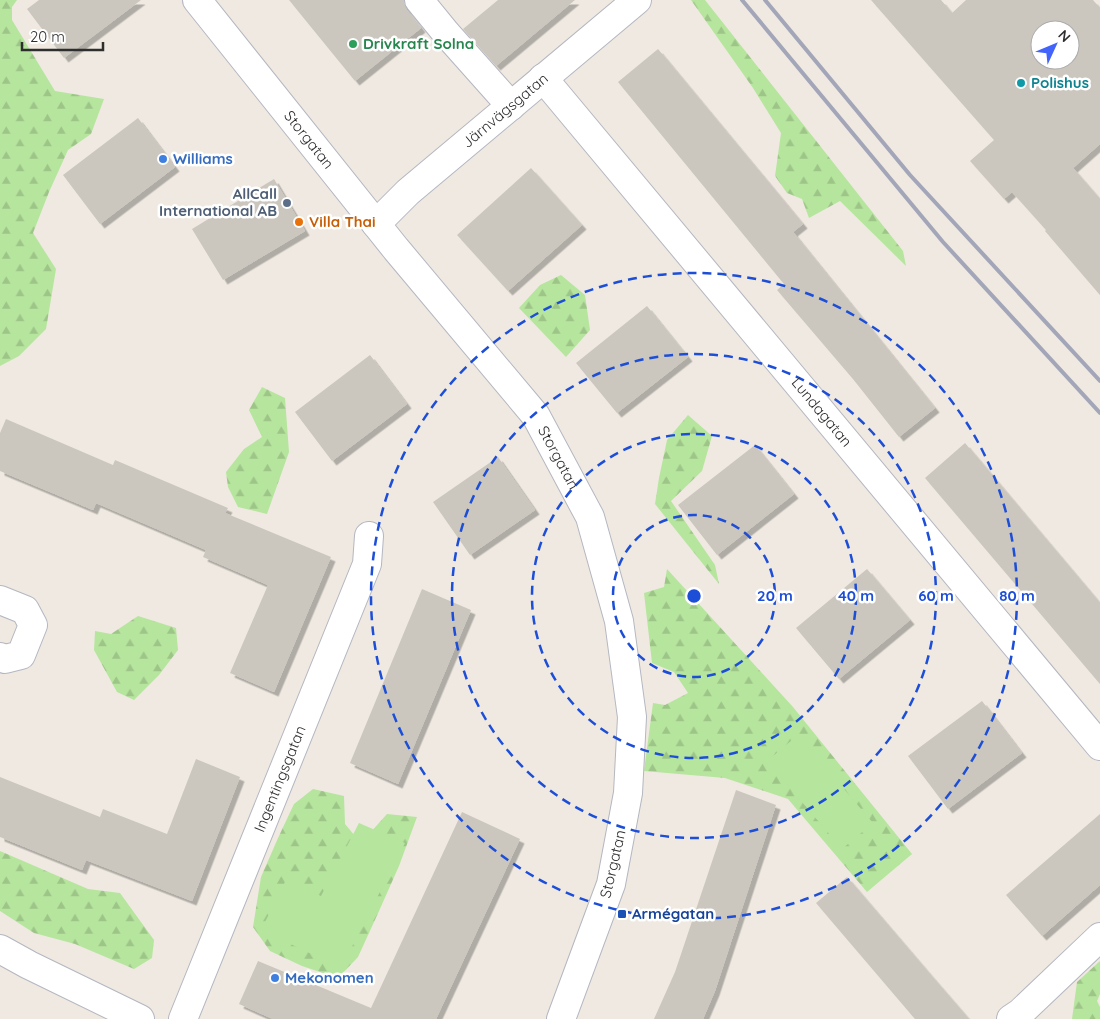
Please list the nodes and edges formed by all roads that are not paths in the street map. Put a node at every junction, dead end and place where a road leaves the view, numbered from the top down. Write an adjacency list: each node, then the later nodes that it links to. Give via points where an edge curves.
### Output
1 (197, 0): 6 (street, Storgatan)
2 (419, 0): 5 (street)
3 (637, 0): 4 (street, Järnvägsgatan)
4 (543, 78): 5 (street, Järnvägsgatan); 10 (street, Lundagatan)
5 (511, 106): 6 (street, Järnvägsgatan, via 408,192)
6 (376, 224): 16 (street, Storgatan, via 536,416 590,517 619,621 632,716 628,793 611,884)
7 (369, 536): 15 (street, Ingentingsgatan, via 367,564)
8 (0, 600): 9 (street, via 25,610 33,625 21,654 6,659)
9 (0, 657)
10 (1100, 746)
11 (1100, 937): 13 (street)
12 (0, 950): 14 (street)
13 (1018, 1017)
14 (140, 1019)
15 (183, 1019)
16 (561, 1019)

